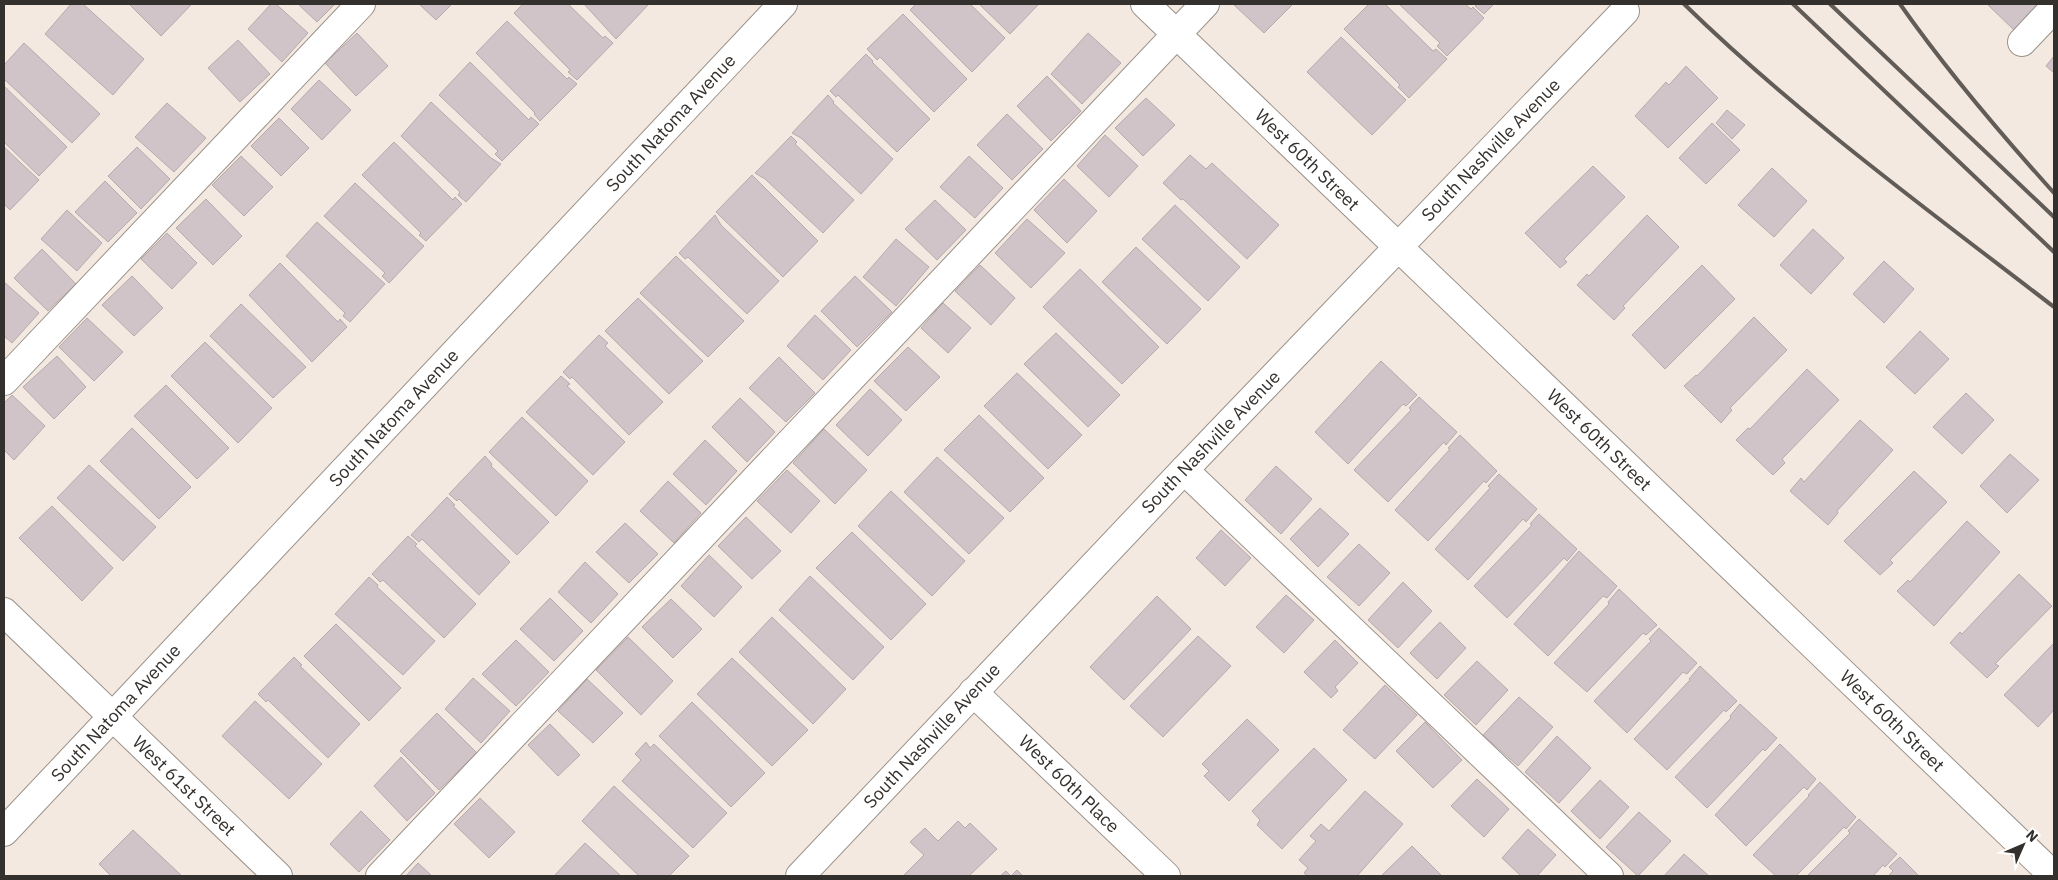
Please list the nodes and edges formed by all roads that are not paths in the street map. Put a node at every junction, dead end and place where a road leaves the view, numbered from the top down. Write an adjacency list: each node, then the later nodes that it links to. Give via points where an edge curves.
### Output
1 (361, 4): 10 (street)
2 (784, 4): 14 (street, South Natoma Avenue)
3 (1145, 4): 7 (street, West 60th Street)
4 (1205, 4): 7 (street)
5 (2054, 8): 8 (street)
6 (1625, 11): 9 (street, South Nashville Avenue)
7 (1177, 34): 9 (street, West 60th Street); 17 (street)
8 (2022, 42)
9 (1398, 248): 11 (street, South Nashville Avenue); 21 (street, West 60th Street)
10 (4, 381)
11 (1184, 470): 13 (street, South Nashville Avenue); 20 (street)
12 (4, 612): 14 (street, West 61st Street)
13 (973, 692): 18 (street, South Nashville Avenue); 19 (street, West 60th Place)
14 (113, 717): 15 (street, South Natoma Avenue); 16 (street, West 61st Street)
15 (4, 832)
16 (278, 876)
17 (380, 876)
18 (800, 876)
19 (1166, 876)
20 (1609, 876)
21 (2054, 876)

